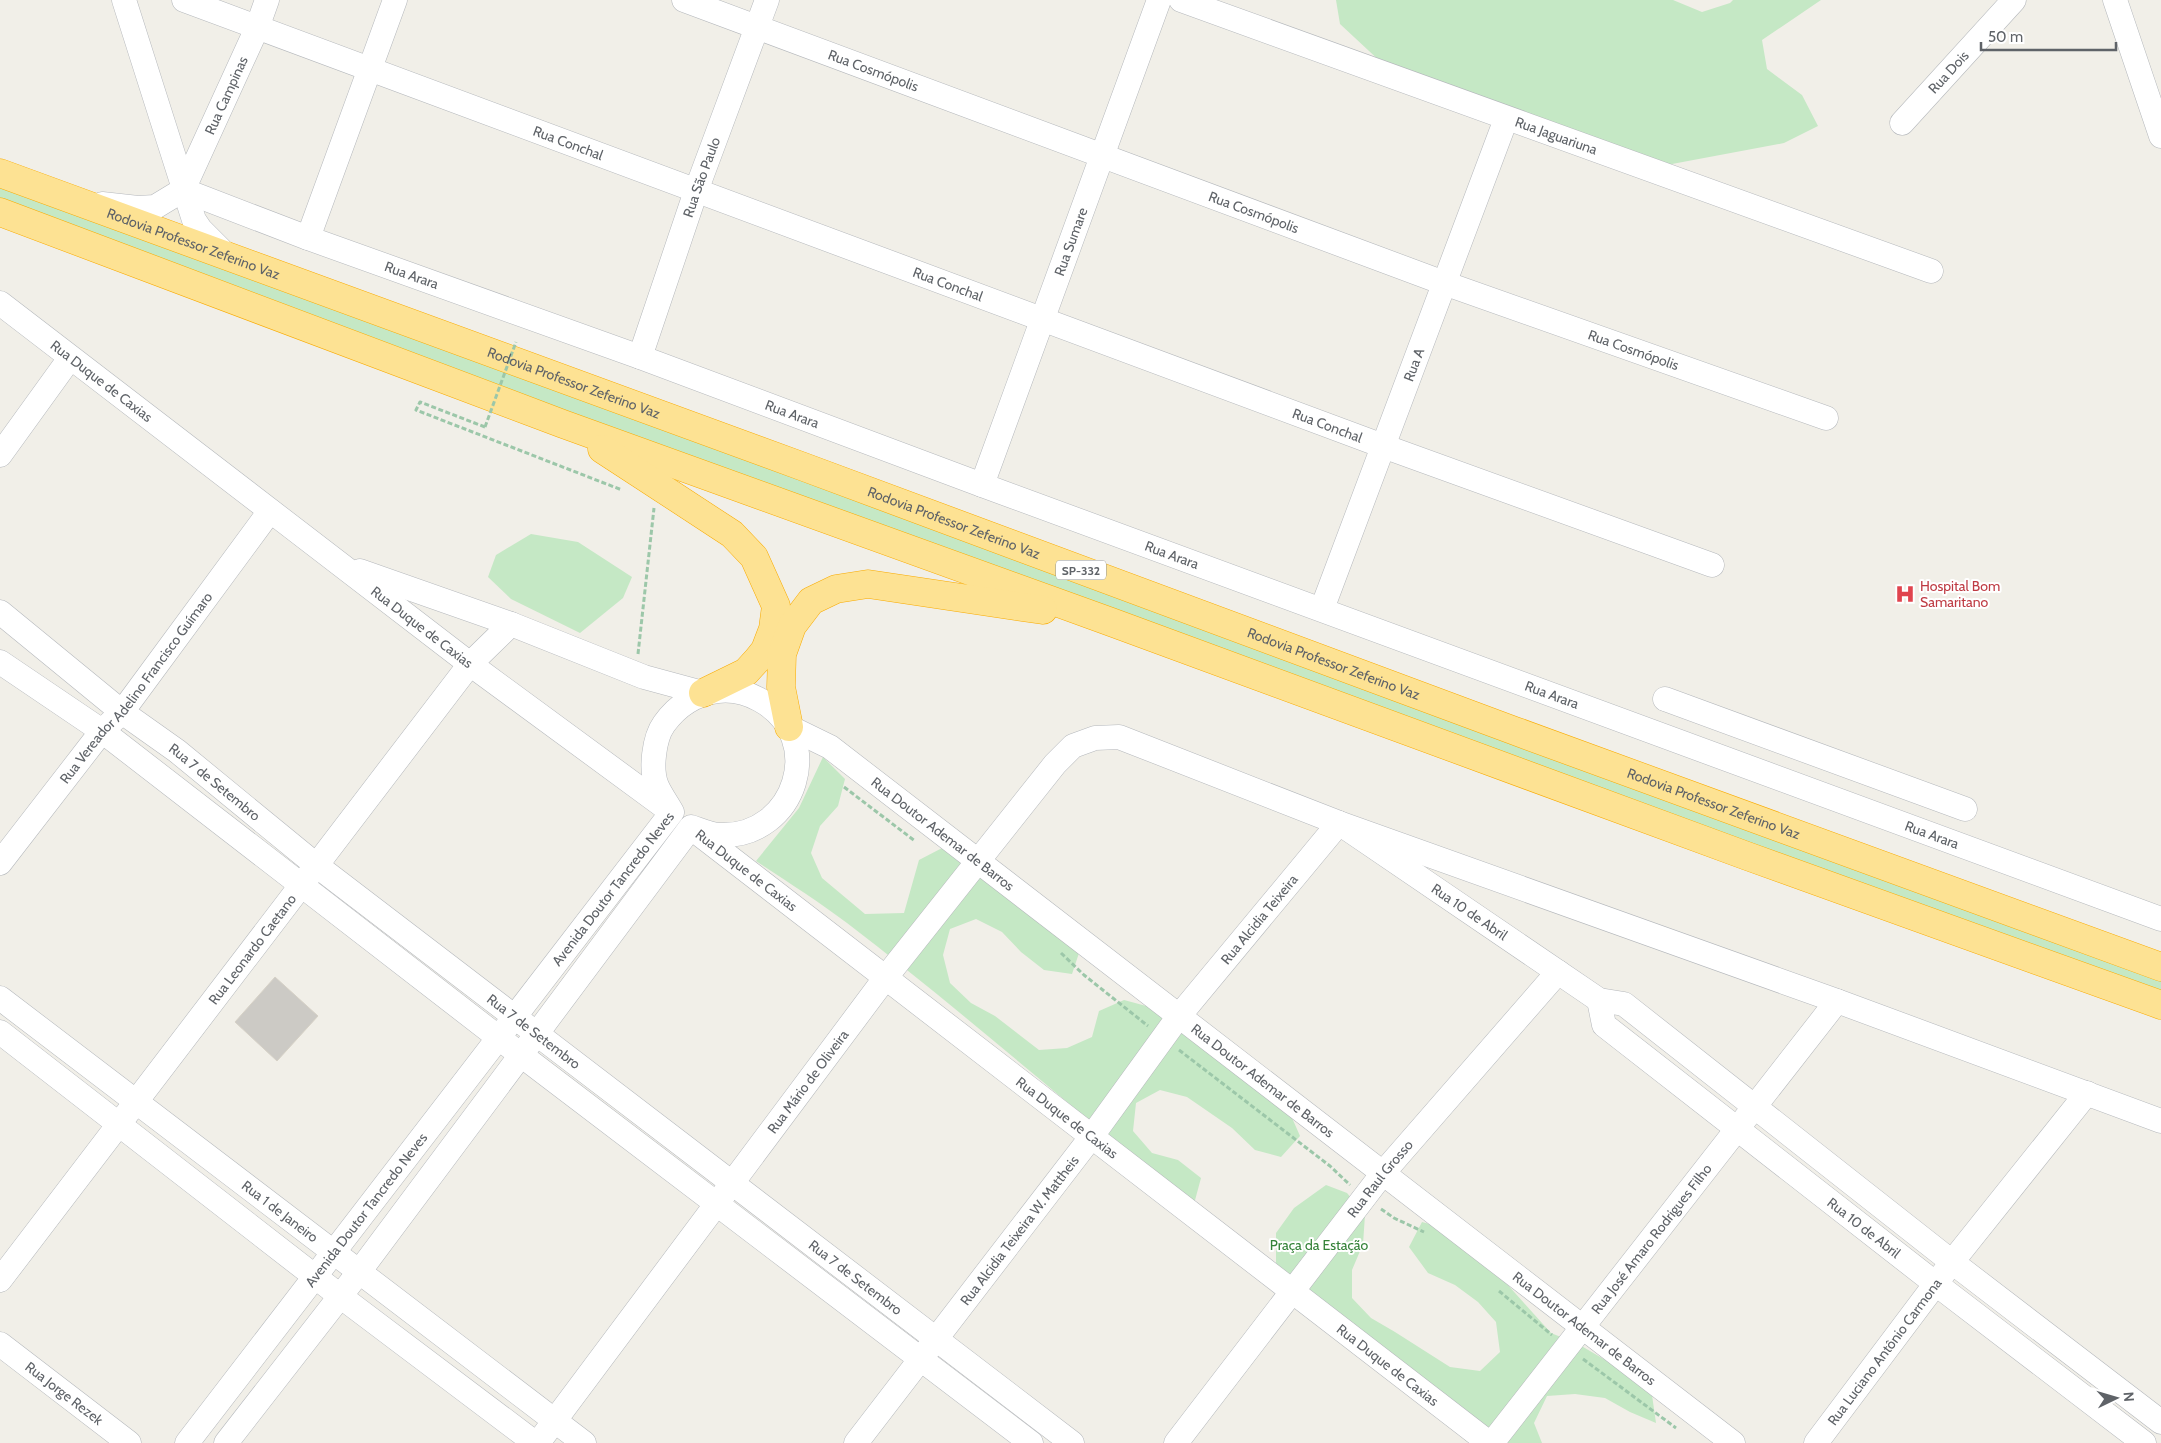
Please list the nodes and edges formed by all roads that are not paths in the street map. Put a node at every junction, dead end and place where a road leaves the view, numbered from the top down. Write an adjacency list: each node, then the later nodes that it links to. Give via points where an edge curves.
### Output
1 (124, 0): 19 (street)
2 (184, 0): 12 (street, Rua Conchal)
3 (267, 0): 12 (street, Rua Campinas)
4 (395, 0): 13 (street)
5 (684, 0): 11 (street, Rua Cosmópolis)
6 (767, 0): 11 (street, Rua São Paulo)
7 (1159, 0): 17 (street, Rua Sumare)
8 (1181, 0): 14 (street, Rua Jaguariuna)
9 (2014, 0): 15 (street, Rua Dois)
10 (2115, 0): 16 (street)
11 (757, 27): 17 (street, Rua Cosmópolis); 20 (street, Rua São Paulo)
12 (257, 28): 13 (street, Rua Conchal); 19 (street, Rua Campinas)
13 (370, 70): 20 (street, Rua Conchal); 23 (street)
14 (1506, 119): 25 (street, Rua Jaguariuna); 26 (street, Rua A)
15 (1902, 123)
16 (2161, 136)
17 (1102, 156): 26 (street, Rua Cosmópolis); 28 (street, Rua Sumare)
18 (0, 173): 21 (highway, Rodovia Professor Zeferino Vaz / SP-332)
19 (183, 190): 21 (street, via 155,206 138,208); 23 (street, Rua Arara); 24 (street, via 200,229)
20 (696, 191): 28 (street, Rua Conchal); 29 (street, Rua São Paulo)
21 (73, 200): 24 (highway, Rodovia Professor Zeferino Vaz / SP-332)
22 (0, 212): 32 (highway)
23 (308, 238): 29 (street, Rua Arara)
24 (229, 258): 59 (highway, Rodovia Professor Zeferino Vaz / SP-332)
25 (1931, 272)
26 (1444, 283): 31 (street, Rua Cosmópolis); 33 (street, Rua A)
27 (0, 303): 30 (street, Rua Duque de Caxias)
28 (1042, 319): 33 (street, Rua Conchal); 35 (street, Rua Sumare)
29 (640, 357): 35 (street, Rua Arara)
30 (70, 358): 34 (street); 36 (street, Rua Duque de Caxias)
31 (1826, 418)
32 (563, 424): 41 (highway); 45 (highway, via 732,534 754,557 776,606 773,629 765,650 746,672)
33 (1383, 446): 38 (street, Rua Conchal); 39 (street, Rua A)
34 (0, 455)
35 (982, 485): 39 (street, Rua Arara)
36 (270, 511): 37 (street, Rua Duque de Caxias); 47 (street, Rua Vereador Adelino Francisco Guímaro)
37 (339, 563): 42 (street); 44 (street, Rua Duque de Caxias)
38 (1712, 565)
39 (1322, 609): 58 (street, Rua Arara)
40 (0, 612): 47 (street, Rua 7 de Setembro)
41 (1112, 622): 48 (highway, via 868,584 836,589 811,601 792,626 782,654 781,687); 65 (highway)
42 (511, 624): 44 (street, Rua Leonardo Caetano); 45 (street, via 636,673)
43 (0, 662): 49 (street, Rua 7 de Setembro)
44 (470, 664): 51 (street, Rua Duque de Caxias); 56 (street, Rua Leonardo Caetano)
45 (703, 693): 48 (street, Avenida Doutor Tancredo Neves, via 727,690 747,693 771,706); 51 (street, Avenida Doutor Tancredo Neves, via 679,706 663,725 653,754 656,784)
46 (1665, 699): 50 (street)
47 (122, 712): 49 (street, Rua Vereador Adelino Francisco Guímaro); 56 (street, Rua 7 de Setembro, via 177,751)
48 (789, 726): 53 (street, Avenida Doutor Tancredo Neves, via 796,746 798,768 792,793 775,816 751,831 719,836); 54 (street, Rua Doutor Ademar de Barros, via 830,747)
49 (102, 731): 55 (street, Rua Vereador Adelino Francisco Guímaro); 57 (street, Rua 7 de Setembro)
50 (1966, 809)
51 (672, 812): 53 (street, Rua Duque de Caxias); 66 (street, Avenida Doutor Tancredo Neves)
52 (1339, 823): 54 (street, Rua Mário de Oliveira, via 1119,737 1095,738 1073,746 1055,764); 60 (street, Rua 10 de Abril); 64 (street); 67 (street, Rua Alcidia Teixeira)
53 (691, 827): 61 (street, Rua Duque de Caxias); 69 (street, Avenida Doutor Tancredo Neves)
54 (978, 860): 61 (street, Rua Mário de Oliveira); 67 (street, Rua Doutor Ademar de Barros)
55 (0, 863)
56 (316, 865): 57 (street, Rua Leonardo Caetano); 66 (street, Rua 7 de Setembro)
57 (301, 885): 70 (street, Rua 7 de Setembro); 73 (street, Rua Leonardo Caetano)
58 (2161, 919)
59 (2161, 967)
60 (1558, 972): 63 (street, Rua 10 de Abril); 79 (street, Rua Raul Grosso)
61 (886, 977): 78 (street, Rua Duque de Caxias); 80 (street, Rua Mário de Oliveira)
62 (0, 998): 73 (street, Rua 1 de Janeiro)
63 (1599, 1000): 74 (street, Rua 10 de Abril, via 1624,1004); 77 (street, Rua 10 de Abril, via 1604,1024)
64 (1837, 1001): 72 (street); 74 (street, Rua José Amaro Rodrigues Filho)
65 (2161, 1005)
66 (514, 1016): 69 (street, Rua 7 de Setembro); 70 (street, Avenida Doutor Tancredo Neves)
67 (1179, 1016): 78 (street, Rua Alcidia Teixeira W. Mattheis); 79 (street, Rua Doutor Ademar de Barros)
68 (0, 1032): 76 (street, Rua 1 de Janeiro)
69 (537, 1034): 71 (street, Avenida Doutor Tancredo Neves); 80 (street, Rua 7 de Setembro)
70 (498, 1037): 71 (street, Rua 7 de Setembro); 82 (street, Avenida Doutor Tancredo Neves)
71 (521, 1055): 81 (street, Rua 7 de Setembro); 84 (street, Avenida Doutor Tancredo Neves)
72 (2087, 1093): 75 (street); 83 (street, Rua Luciano Antônio Carmona)
73 (136, 1102): 76 (street, Rua Leonardo Caetano); 82 (street, Rua 1 de Janeiro)
74 (1756, 1107): 77 (street, Rua José Amaro Rodrigues Filho); 83 (street, Rua 10 de Abril)
75 (2161, 1121)
76 (118, 1124): 85 (street, Rua 1 de Janeiro); 86 (street, Rua Leonardo Caetano)
77 (1738, 1129): 87 (street, Rua 10 de Abril); 90 (street, Rua José Amaro Rodrigues Filho)
78 (1092, 1136): 88 (street, Rua Duque de Caxias); 91 (street, Rua Alcidia Teixeira W. Mattheis)
79 (1383, 1173): 88 (street, Rua Raul Grosso); 90 (street, Rua Doutor Ademar de Barros)
80 (732, 1183): 81 (street, Rua Mário de Oliveira); 91 (street, Rua 7 de Setembro)
81 (717, 1204): 93 (street, Rua 7 de Setembro); 95 (street, Rua Mário de Oliveira)
82 (333, 1252): 84 (street, Rua 1 de Janeiro); 85 (street, Avenida Doutor Tancredo Neves)
83 (1952, 1262): 87 (street, Rua Luciano Antônio Carmona); 94 (street, Rua 10 de Abril)
84 (359, 1272): 89 (street, Avenida Doutor Tancredo Neves); 95 (street, Rua 1 de Janeiro)
85 (314, 1276): 89 (street, Rua 1 de Janeiro); 98 (street, Avenida Doutor Tancredo Neves)
86 (0, 1280)
87 (1936, 1284): 96 (street, Rua 10 de Abril); 108 (street, Rua Luciano Antônio Carmona)
88 (1292, 1291): 105 (street, Rua Raul Grosso); 106 (street, Rua Duque de Caxias)
89 (340, 1296): 99 (street, Avenida Doutor Tancredo Neves); 100 (street, Rua 1 de Janeiro)
90 (1583, 1327): 106 (street, Rua José Amaro Rodrigues Filho); 107 (street, Rua Doutor Ademar de Barros)
91 (936, 1339): 93 (street, Rua Alcidia Teixeira W. Mattheis); 104 (street, Rua 7 de Setembro)
92 (0, 1344): 97 (street, Rua Jorge Rezek)
93 (921, 1359): 102 (street, Rua Alcidia Teixeira W. Mattheis); 103 (street, Rua 7 de Setembro)
94 (2159, 1416): 96 (street)
95 (556, 1421): 100 (street, Rua Mário de Oliveira); 101 (street, Rua 1 de Janeiro)
96 (2140, 1442)
97 (130, 1443)
98 (187, 1443)
99 (226, 1443)
100 (537, 1443)
101 (584, 1443)
102 (856, 1443)
103 (1031, 1443)
104 (1072, 1443)
105 (1176, 1443)
106 (1491, 1443)
107 (1733, 1443)
108 (1816, 1443)

